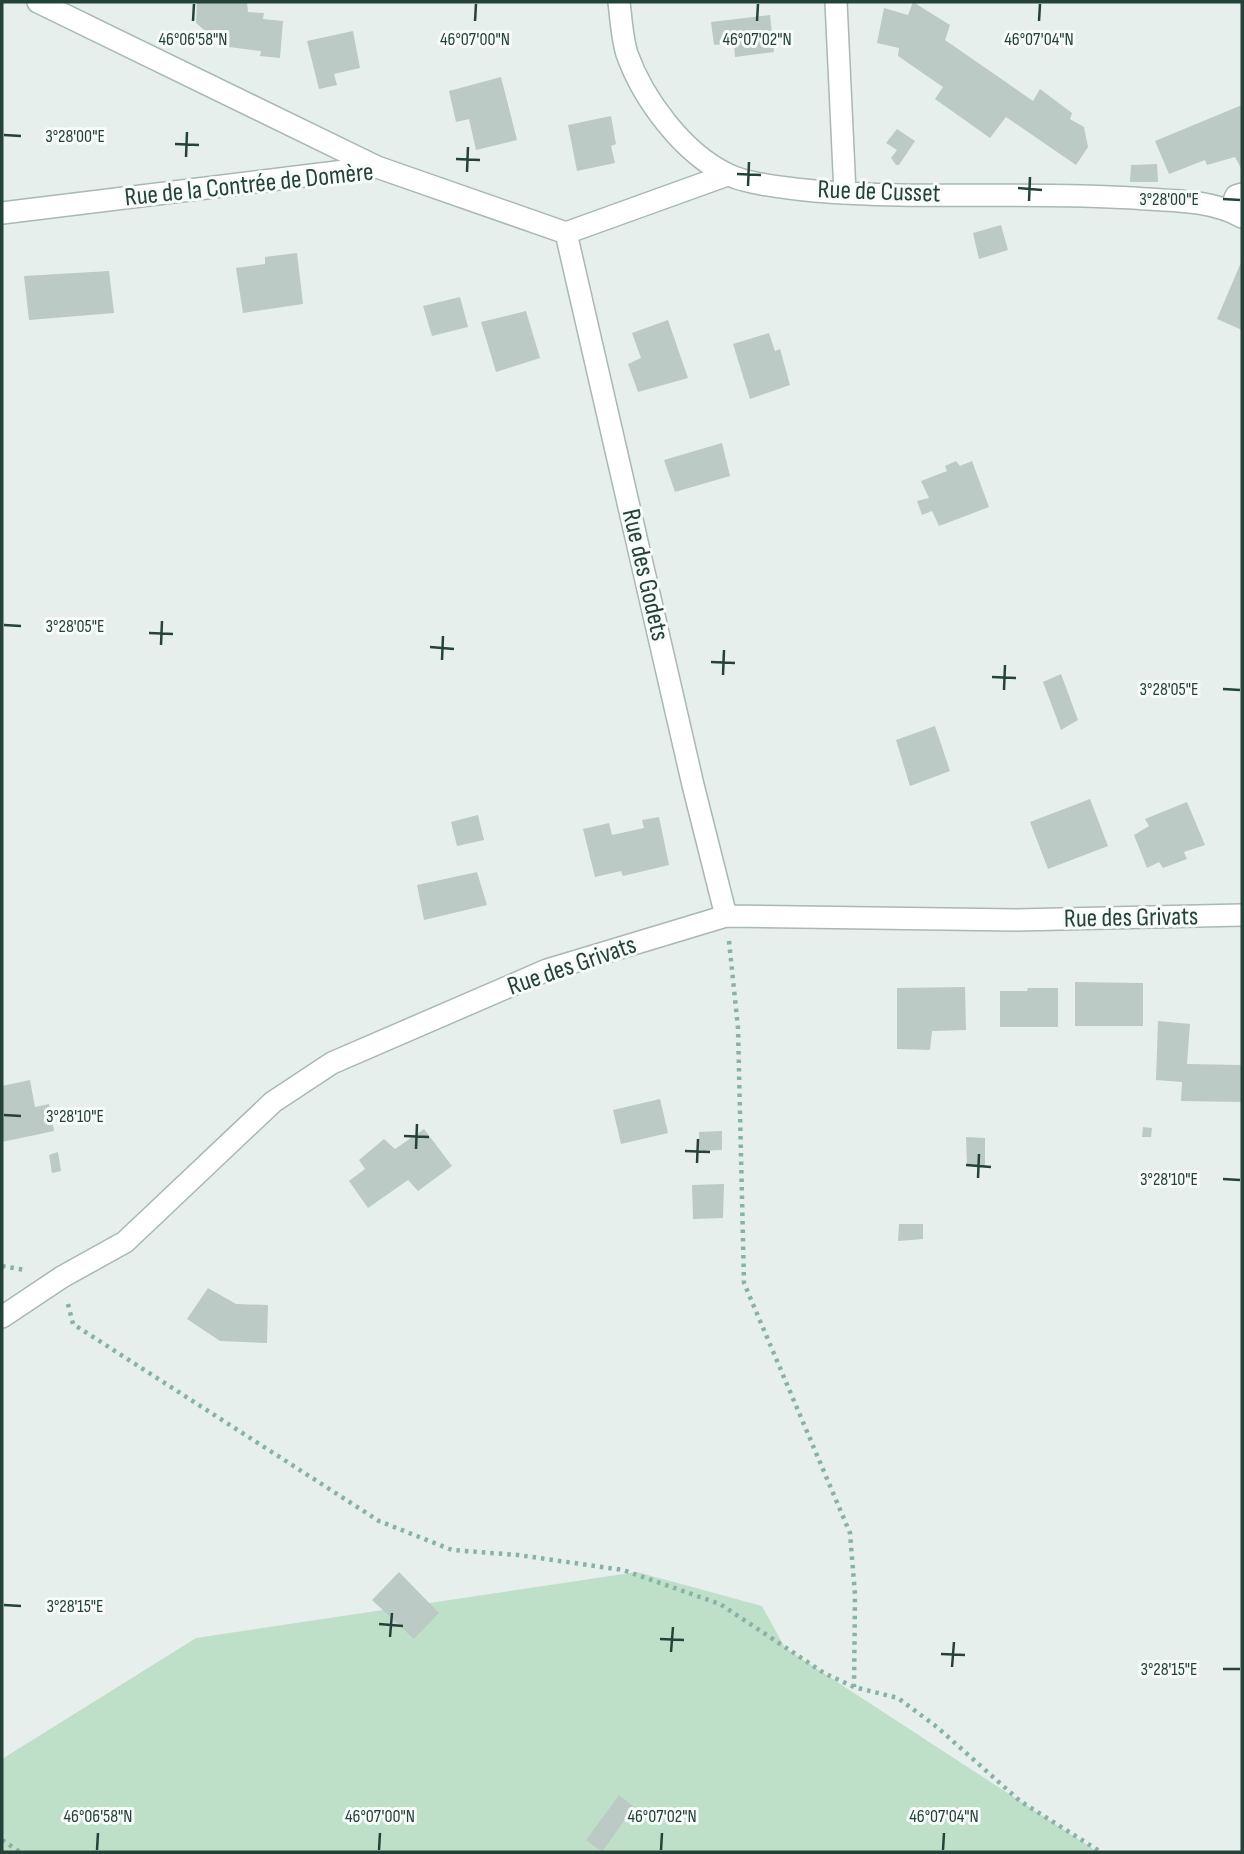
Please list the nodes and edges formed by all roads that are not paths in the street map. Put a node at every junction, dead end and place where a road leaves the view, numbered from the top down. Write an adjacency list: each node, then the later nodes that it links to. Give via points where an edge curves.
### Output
1 (38, 2): 4 (street)
2 (619, 2): 5 (street, Rue de Cusset, via 627,53 654,109 692,150)
3 (836, 2): 6 (street)
4 (377, 167): 8 (street, Rue de la Contrée de Domère); 9 (street, Rue de la Contrée de Domère)
5 (727, 175): 6 (street, Rue de Cusset, via 784,188); 9 (street)
6 (845, 193): 7 (street, Rue de Cusset, via 1098,196)
7 (1238, 207)
8 (2, 213)
9 (566, 233): 11 (street, Rue des Godets)
10 (1242, 915): 11 (street, Rue des Grivats, via 1016,920)
11 (726, 916): 12 (street, Rue des Grivats, via 547,970 332,1063 273,1102 125,1242)
12 (2, 1317)

